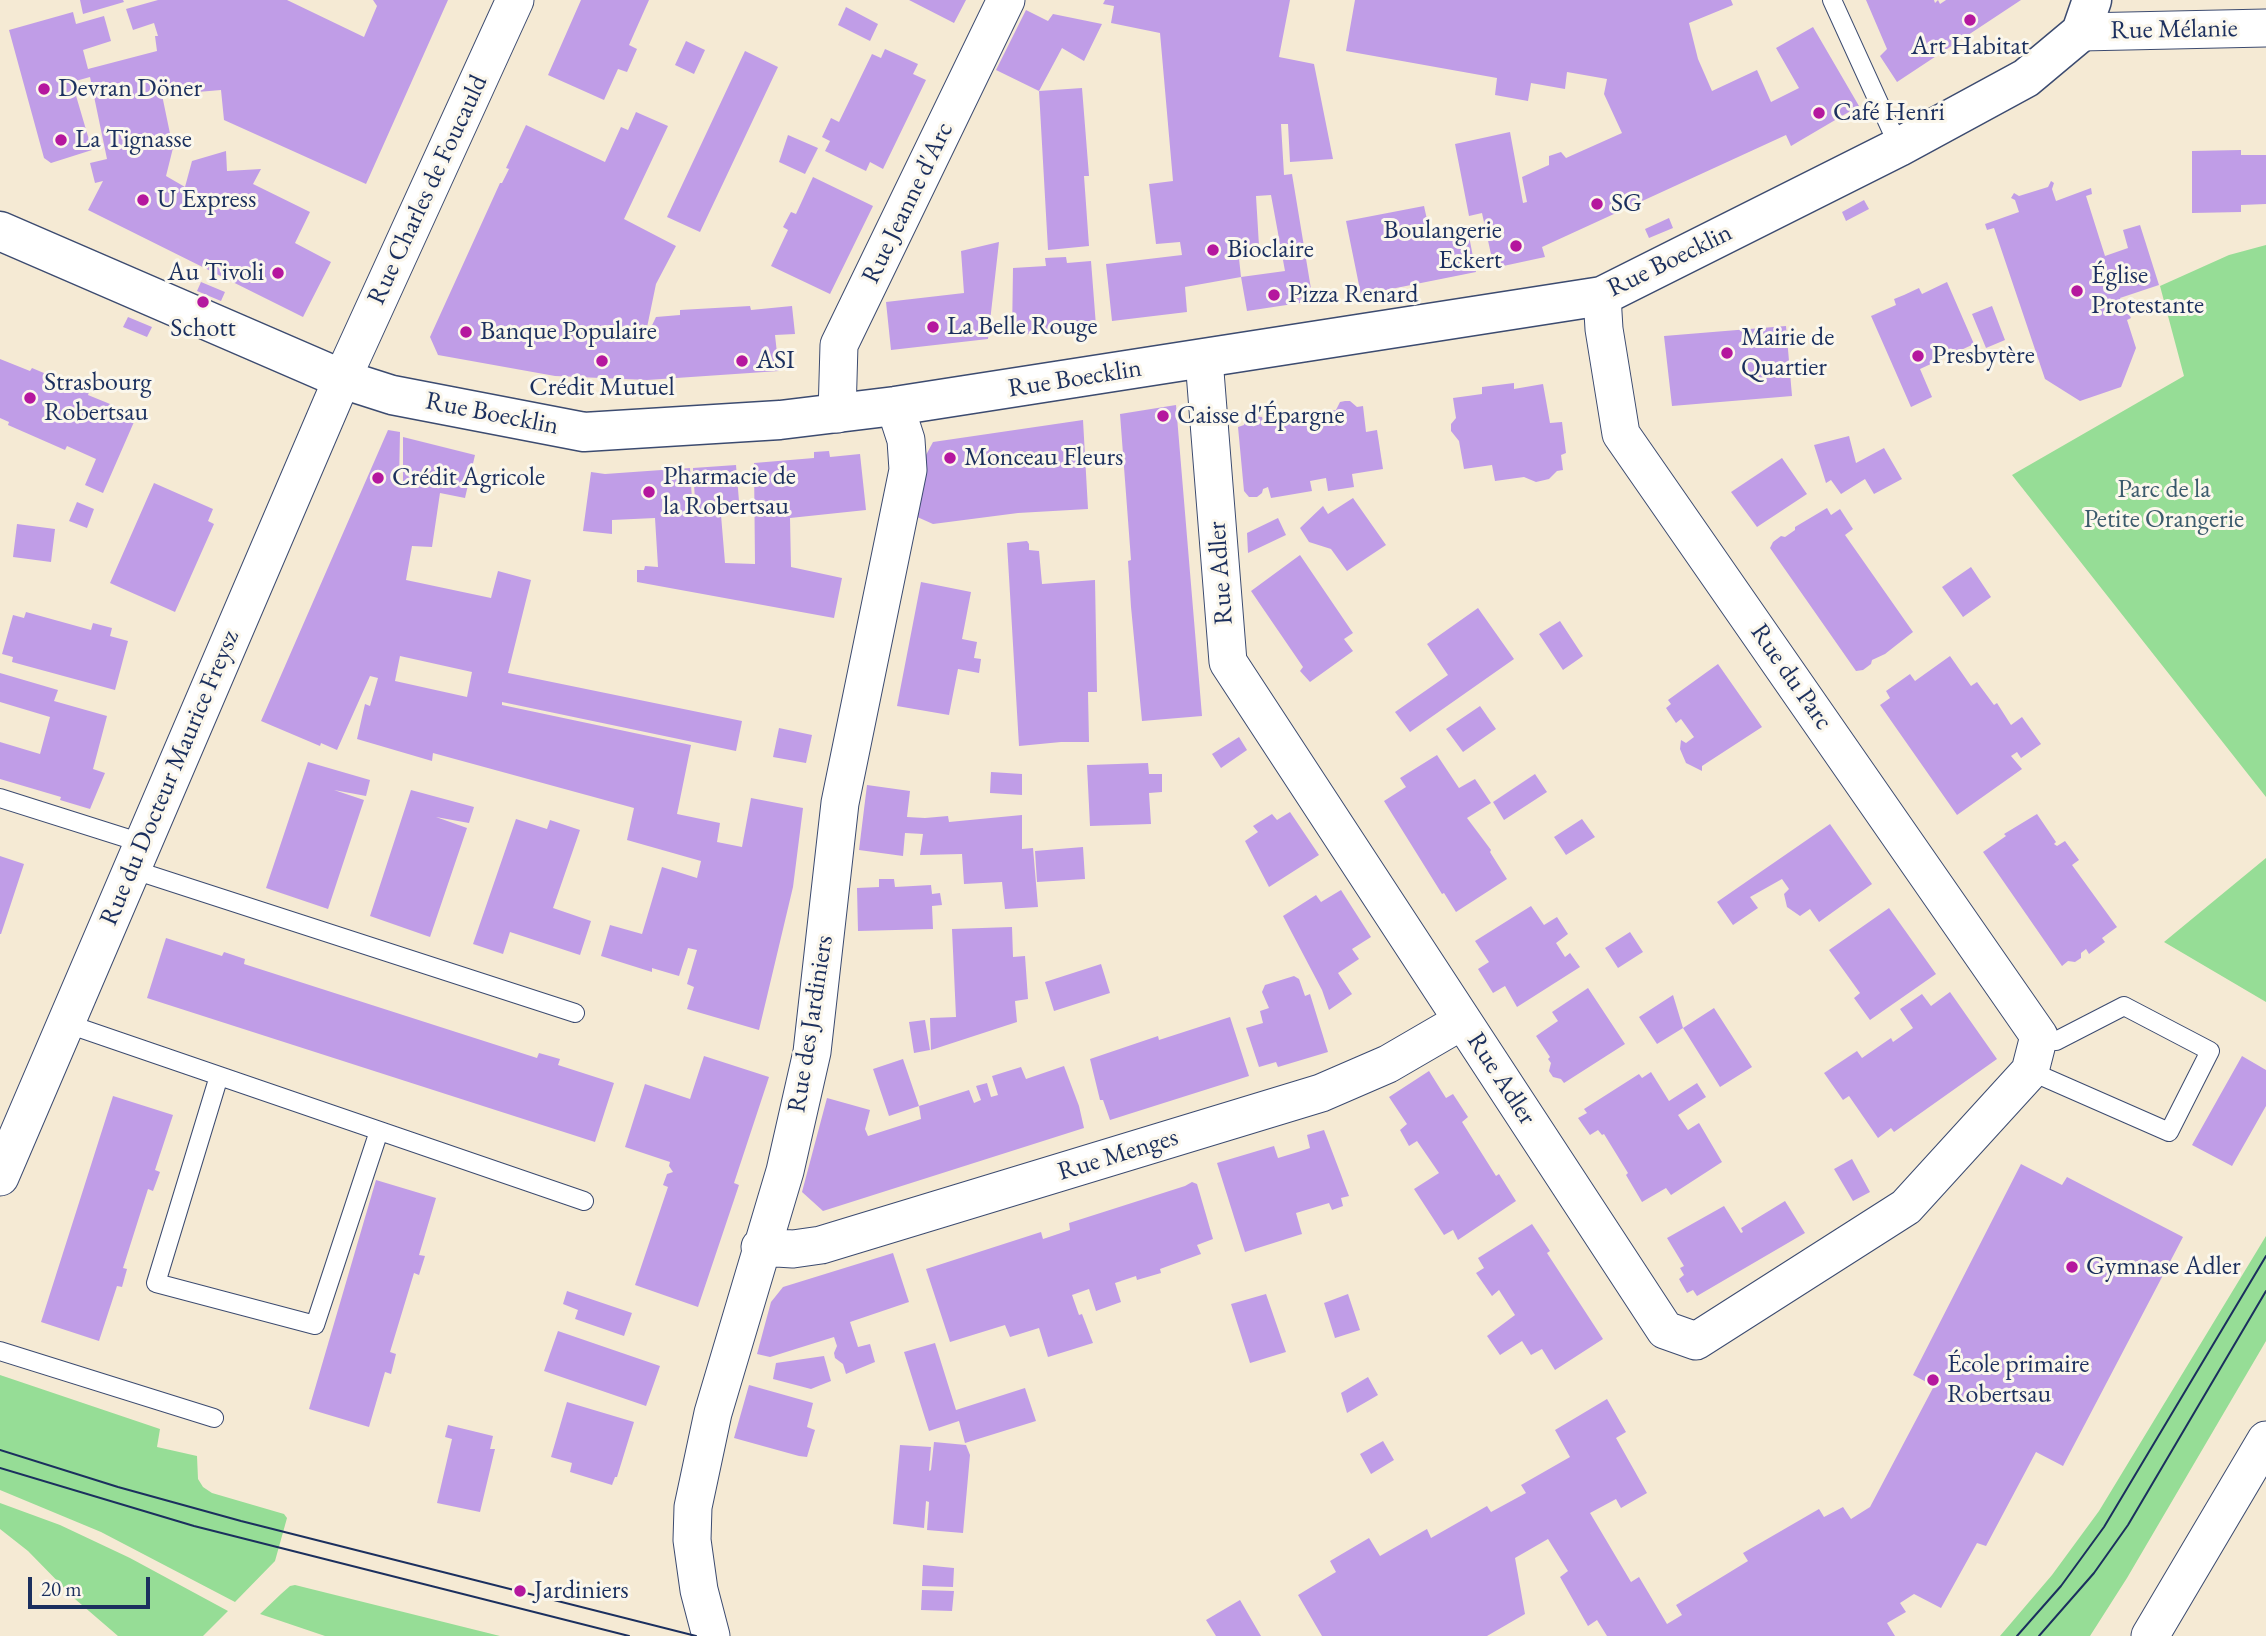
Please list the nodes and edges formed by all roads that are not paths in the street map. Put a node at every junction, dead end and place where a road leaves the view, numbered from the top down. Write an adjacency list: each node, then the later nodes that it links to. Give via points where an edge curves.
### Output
1 (515, 0): 10 (street, Rue Charles de Foucauld)
2 (1006, 0): 12 (street, Rue Jeanne d'Arc, via 839,345)
3 (1832, 0): 6 (lane)
4 (2086, 16): 5 (street, Rue Mélanie); 6 (main road, Rue Boecklin, via 2026,78)
5 (2266, 28)
6 (1899, 147): 8 (main road, Rue Boecklin)
7 (0, 231): 10 (main road, Rue Boecklin)
8 (1602, 296): 9 (main road, Rue Boecklin); 18 (street, Rue du Parc, via 1621,433)
9 (1204, 359): 11 (main road, Rue Boecklin); 16 (street, Rue Adler, via 1228,662)
10 (342, 379): 12 (main road, Rue Boecklin, via 392,395 584,432); 14 (street, Rue du Docteur Maurice Freysz)
11 (895, 406): 12 (main road, Rue Boecklin); 24 (street, Rue des Jardiniers, via 906,440 908,470 840,803 807,1080)
12 (837, 414)
13 (0, 798): 14 (lane)
14 (137, 856): 15 (lane); 17 (street, Rue du Docteur Maurice Freysz)
15 (575, 1013)
16 (1462, 1021): 19 (street, Rue Adler, via 1665,1331 1696,1341 1906,1207); 24 (street, Rue Menges, via 1388,1064 1321,1093 821,1245)
17 (65, 1023): 20 (lane); 22 (street, Rue du Docteur Maurice Freysz)
18 (2039, 1036): 19 (street, Rue Adler); 19 (lane, via 2056,1041 2124,1006 2210,1051 2169,1132)
19 (2030, 1071)
20 (219, 1076): 21 (lane); 21 (lane, via 156,1283 315,1325)
21 (379, 1131): 23 (lane)
22 (0, 1177)
23 (584, 1201)
24 (760, 1247): 28 (street, Rue des Jardiniers, via 713,1413 694,1507 692,1540)
25 (0, 1351): 26 (lane)
26 (214, 1418)
27 (2266, 1440): 29 (street)
28 (711, 1636)
29 (2150, 1636)

